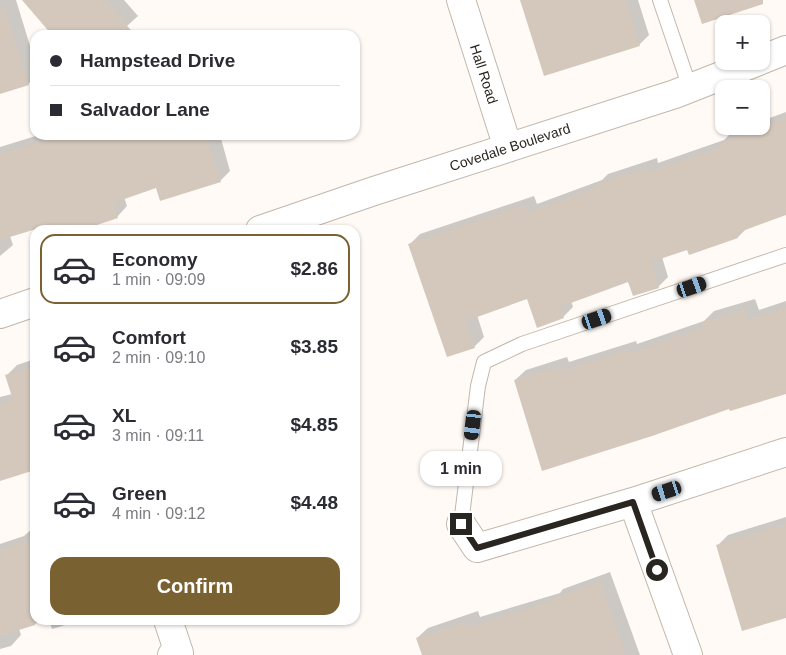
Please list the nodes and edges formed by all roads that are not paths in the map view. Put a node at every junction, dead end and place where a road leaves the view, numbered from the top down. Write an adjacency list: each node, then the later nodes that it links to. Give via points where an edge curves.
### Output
1 (460, 0): 7 (street, Hall Road)
2 (660, 0): 6 (lane)
3 (786, 50): 4 (street, Covedale Boulevard)
4 (770, 57)
5 (737, 70): 6 (street, Covedale Boulevard)
6 (690, 88): 7 (street, Covedale Boulevard)
7 (508, 148): 8 (street, Covedale Boulevard)
8 (275, 225)
9 (786, 255): 14 (lane, via 522,344 484,362 478,386)
10 (30, 304): 11 (street)
11 (0, 314)
12 (786, 452): 13 (street)
13 (633, 502): 14 (street, via 477,548); 17 (street)
14 (461, 524)
15 (169, 625): 16 (street)
16 (175, 654)
17 (688, 655)

